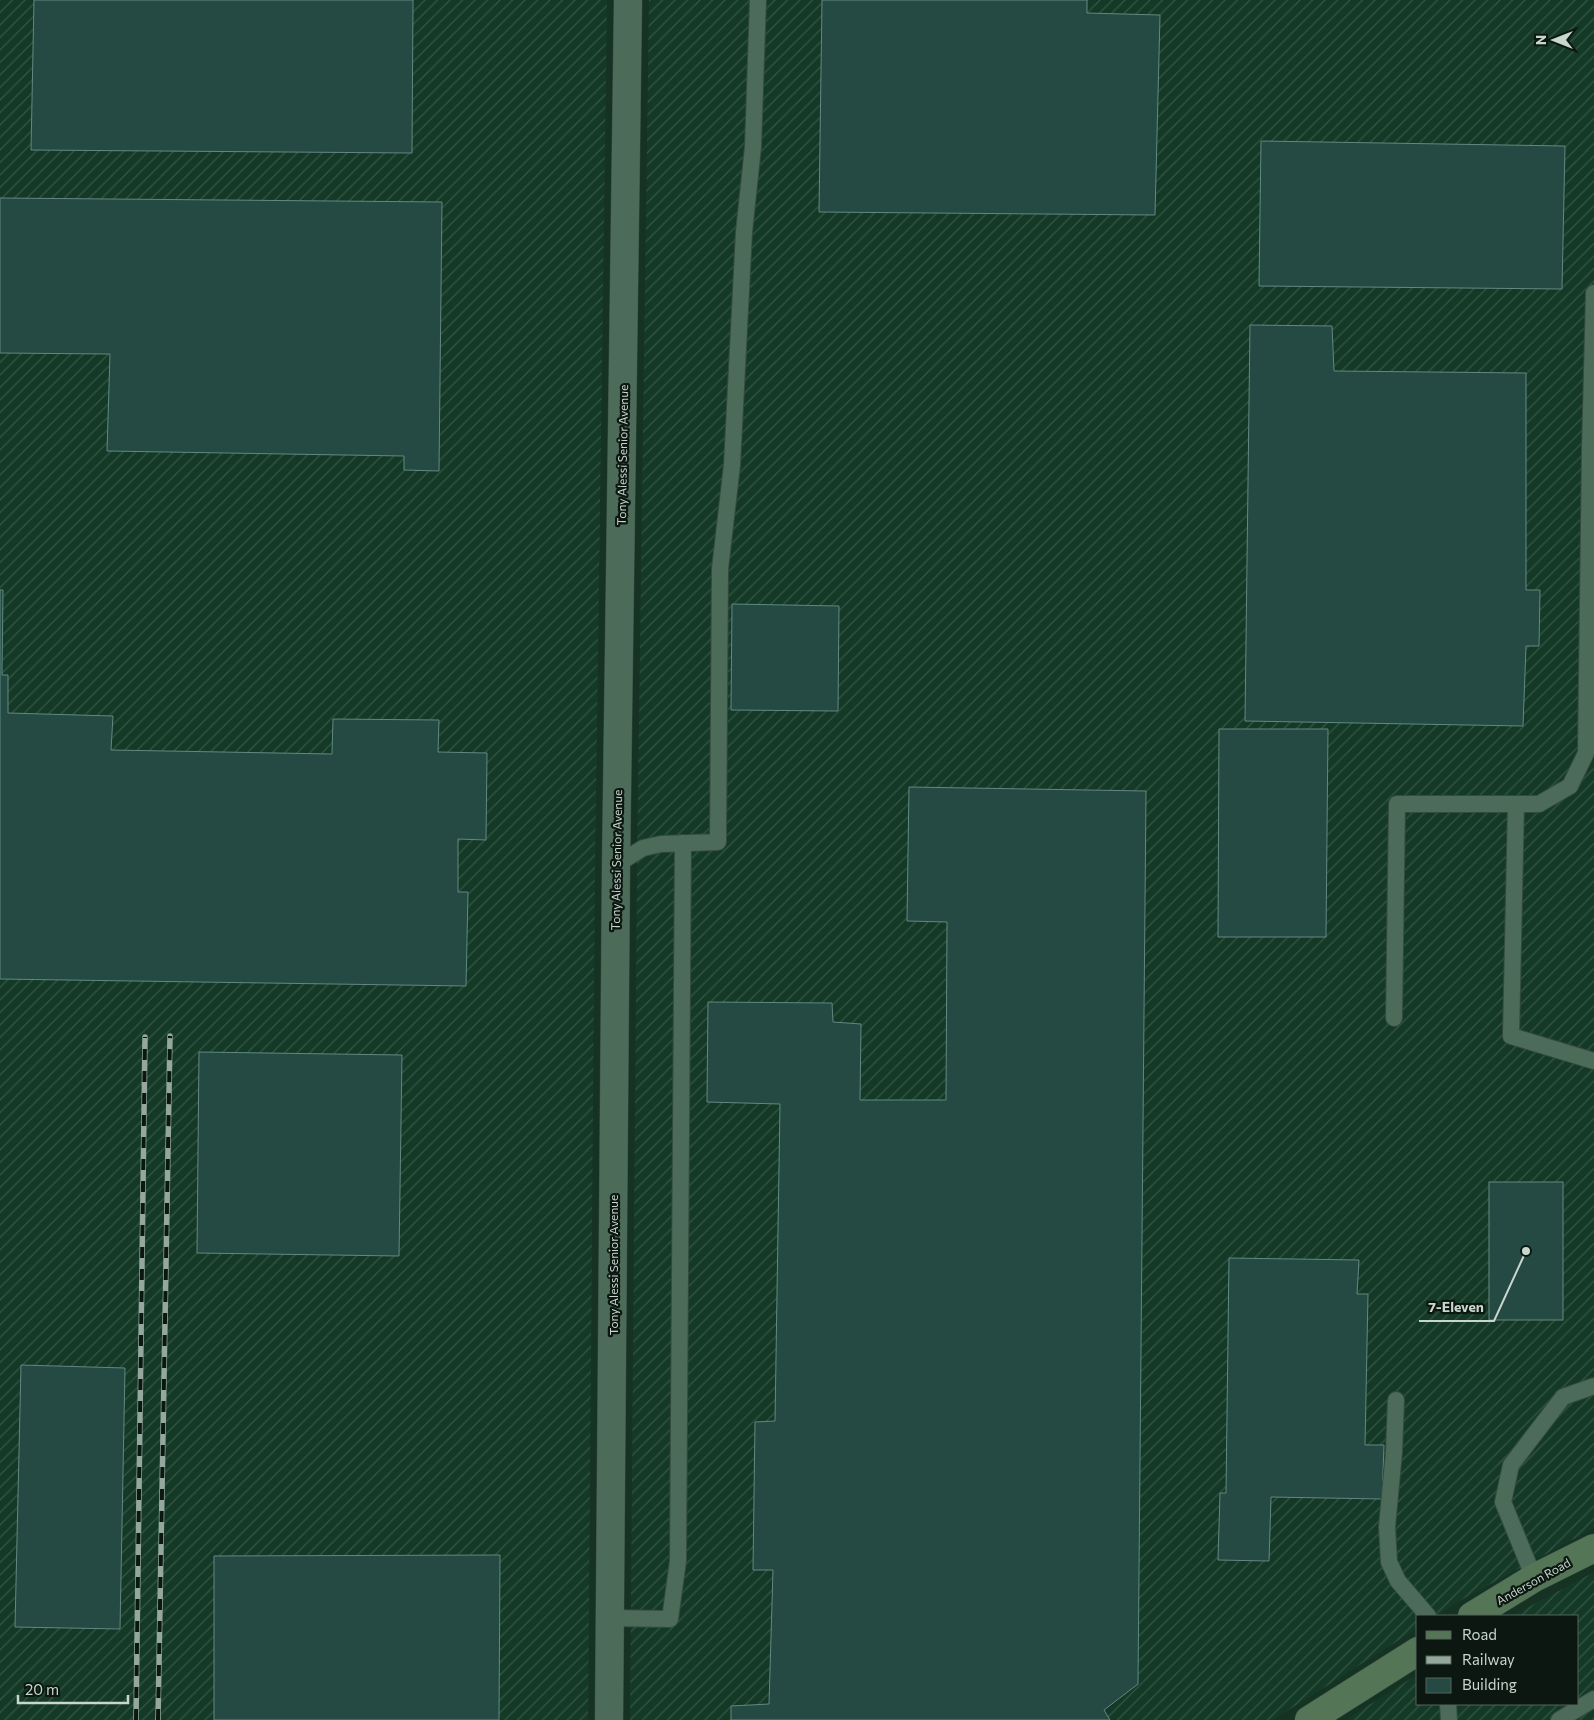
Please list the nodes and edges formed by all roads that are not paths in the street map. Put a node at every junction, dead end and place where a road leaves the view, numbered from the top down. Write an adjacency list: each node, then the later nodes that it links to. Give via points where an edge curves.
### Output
1 (628, 0): 7 (street, Tony Alessi Senior Avenue)
2 (758, 0): 6 (lane, via 754,147 744,232 732,465 720,569 718,842)
3 (1594, 294): 4 (lane)
4 (1592, 449): 5 (lane, via 1586,753 1570,786 1539,804)
5 (1516, 804): 8 (lane, via 1397,804); 9 (lane, via 1511,1036)
6 (683, 843): 7 (lane, via 642,848); 16 (lane, via 678,1561 670,1619)
7 (616, 865): 16 (street, Tony Alessi Senior Avenue)
8 (1394, 1018)
9 (1594, 1061)
10 (1594, 1386): 13 (lane, via 1563,1397 1511,1465 1503,1502)
11 (1396, 1400): 14 (lane, via 1387,1527 1390,1562 1398,1581)
12 (1594, 1548): 13 (street, Anderson Road)
13 (1534, 1578): 15 (street, Anderson Road)
14 (1427, 1615)
15 (1474, 1615)
16 (610, 1618): 20 (street, Tony Alessi Senior Avenue)
17 (1416, 1652): 21 (street)
18 (1594, 1699): 23 (lane)
19 (1448, 1705): 22 (lane)
20 (609, 1720)
21 (1309, 1720)
22 (1449, 1720)
23 (1559, 1720)

